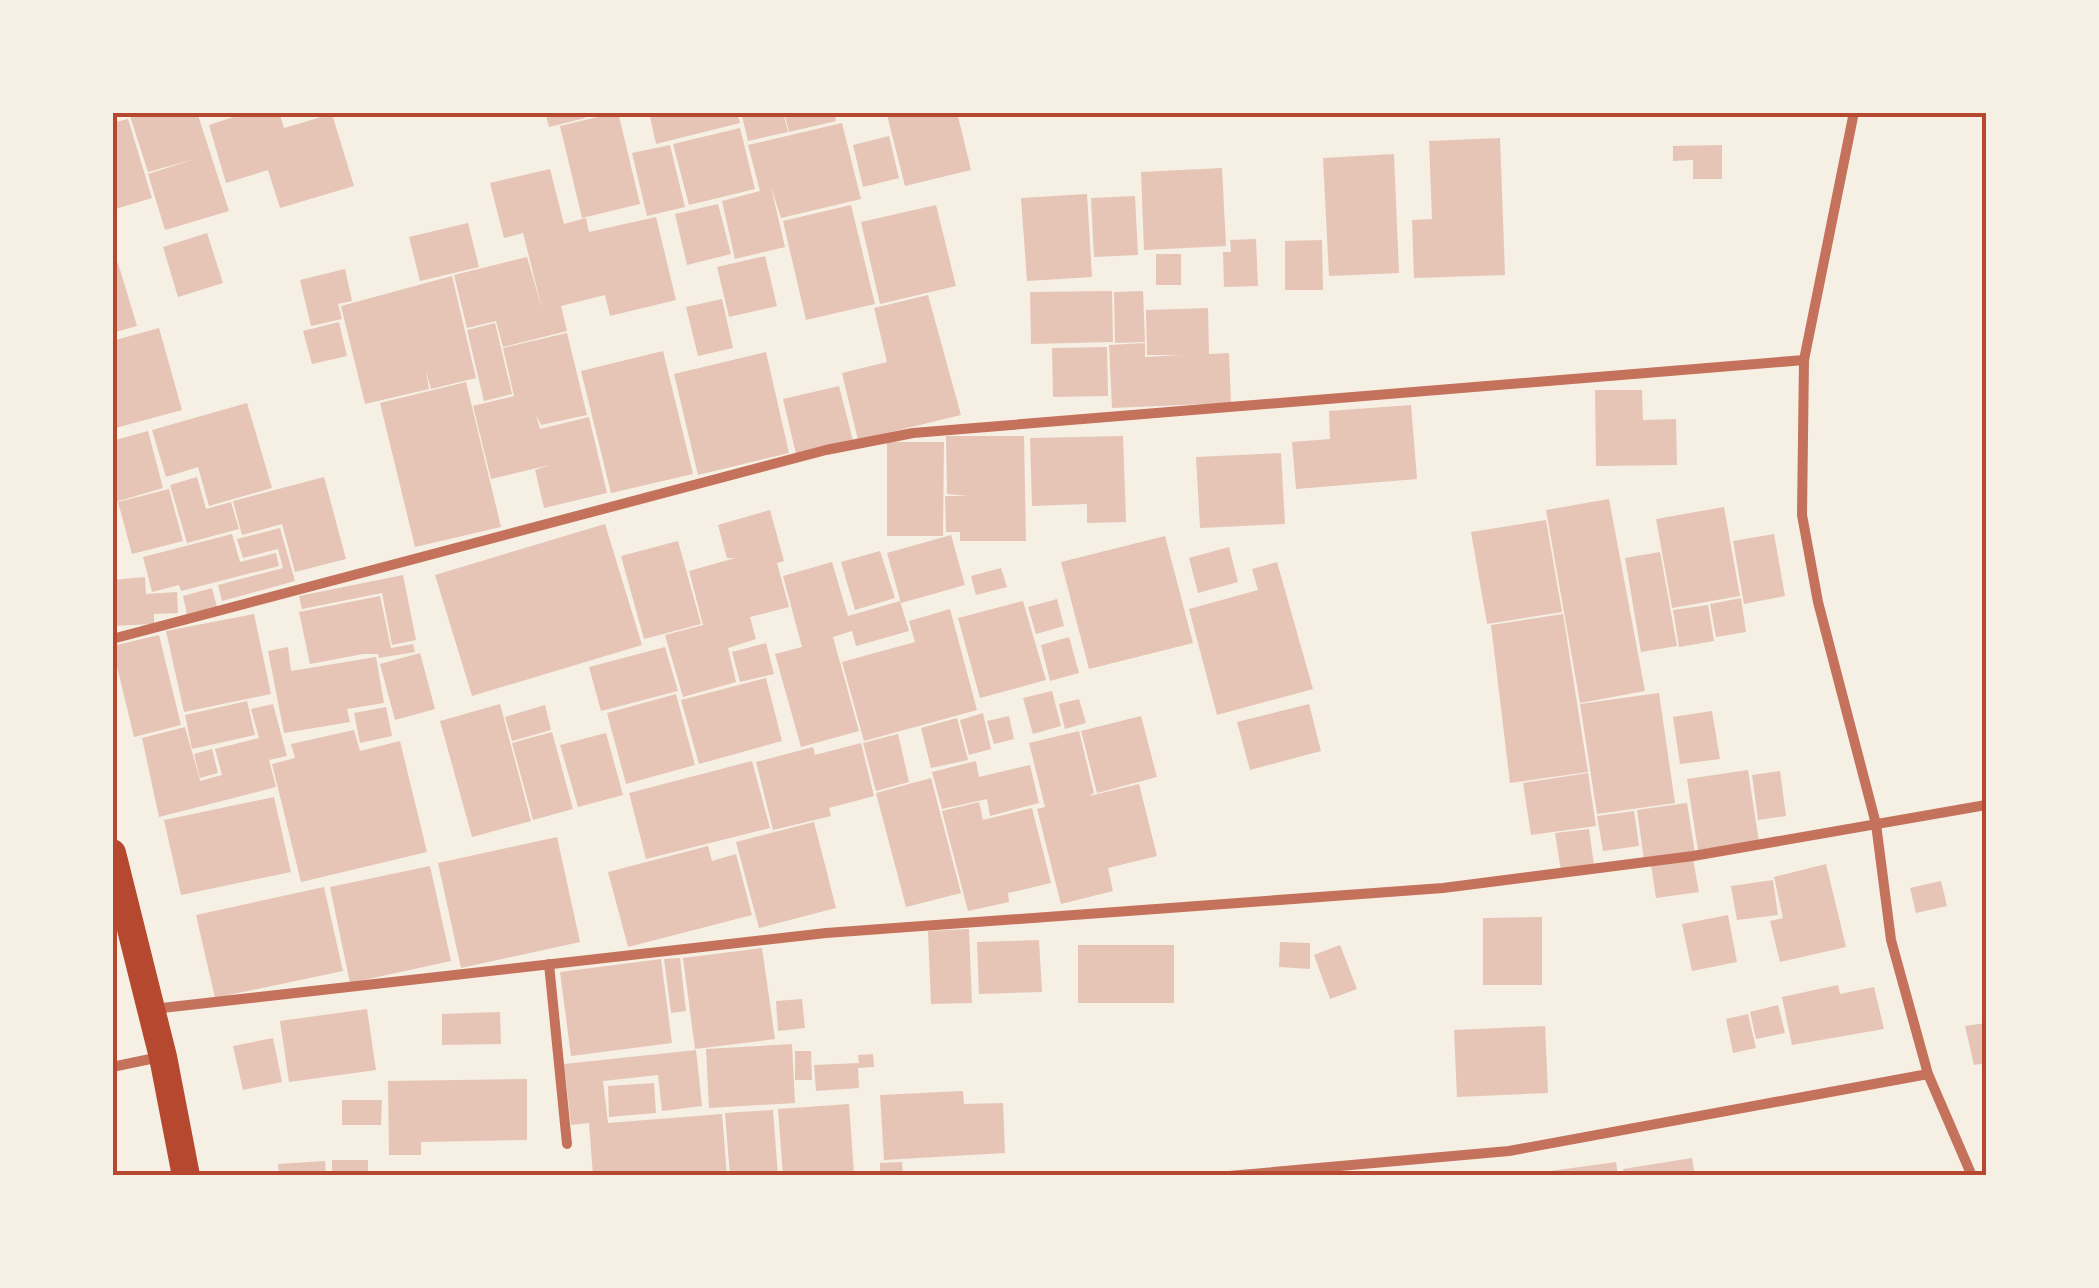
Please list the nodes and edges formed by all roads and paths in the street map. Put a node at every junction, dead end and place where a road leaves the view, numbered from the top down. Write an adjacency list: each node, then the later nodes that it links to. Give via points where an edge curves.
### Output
1 (1854, 112): 2 (street)
2 (1804, 360): 3 (street, via 914,434 807,456); 5 (street, via 1802,515)
3 (112, 639)
4 (1986, 804): 5 (street)
5 (1876, 824): 7 (street, via 1694,856 1443,888 866,930); 11 (street, via 1891,940)
6 (112, 853): 8 (highway)
7 (549, 964): 8 (street); 12 (street)
8 (152, 1009): 9 (highway)
9 (163, 1056): 10 (street); 13 (highway)
10 (112, 1067)
11 (1928, 1074): 14 (street, via 1508,1151); 15 (street)
12 (568, 1144)
13 (186, 1176)
14 (1229, 1176)
15 (1972, 1176)

